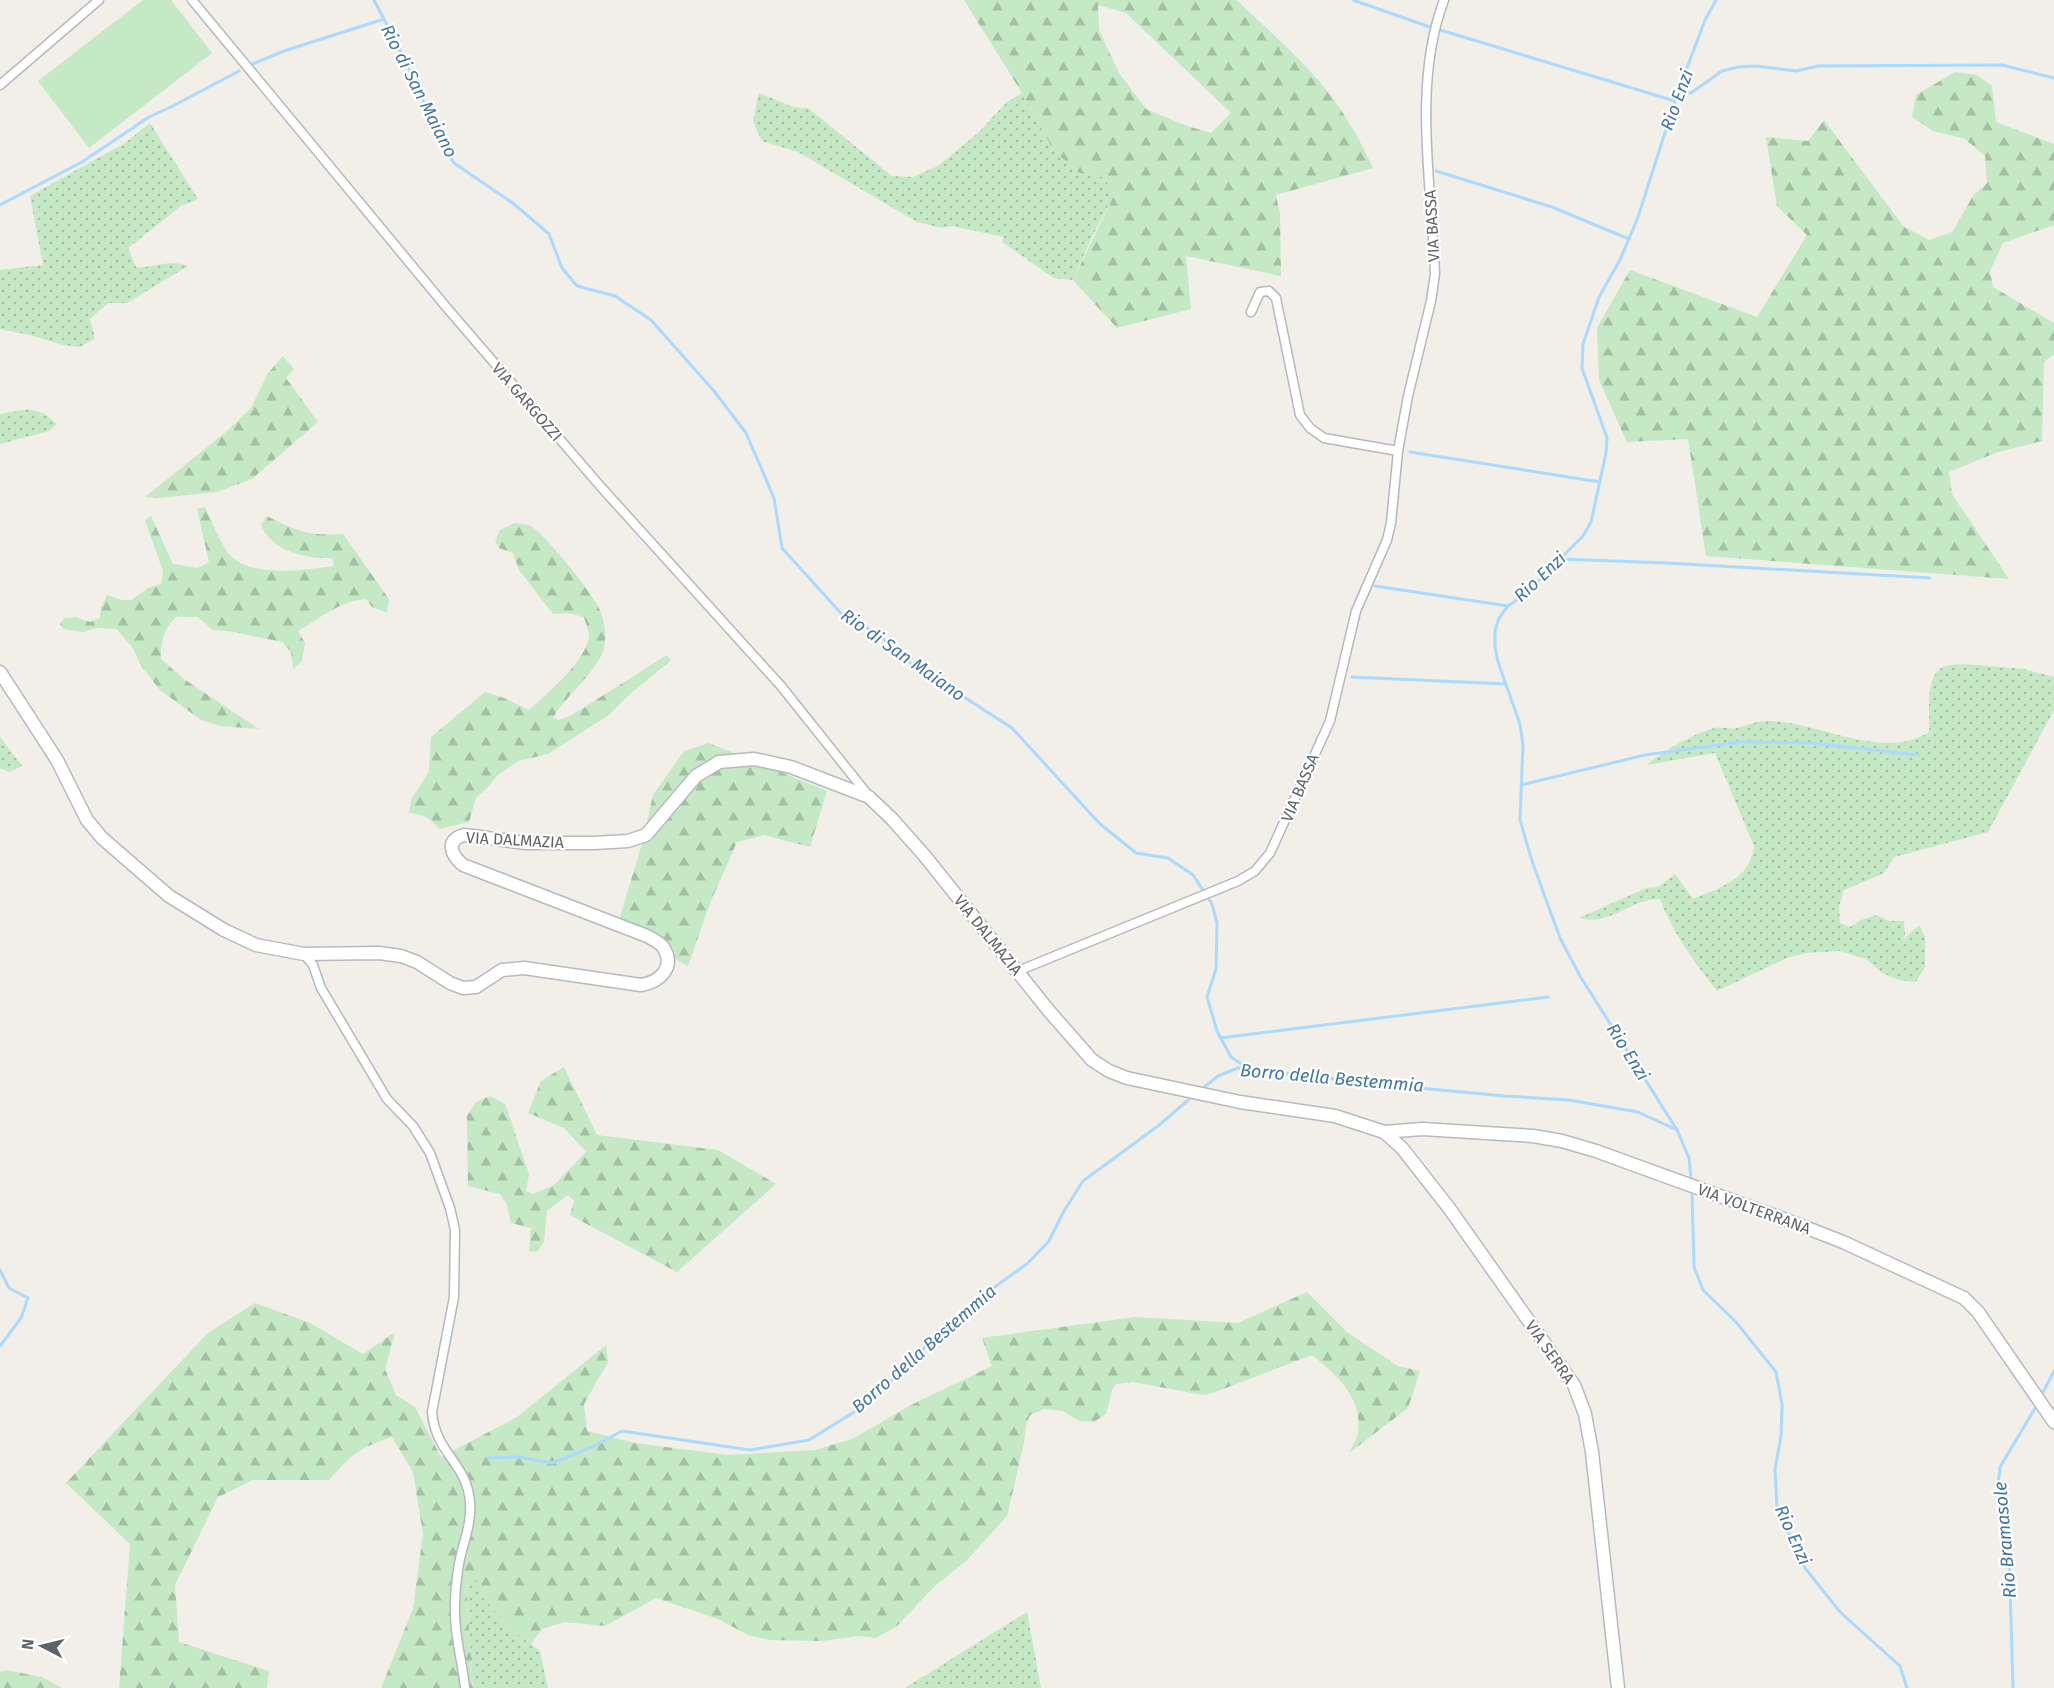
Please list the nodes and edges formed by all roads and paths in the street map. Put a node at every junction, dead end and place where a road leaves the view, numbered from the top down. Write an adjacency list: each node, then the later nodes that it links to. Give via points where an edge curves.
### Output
1 (99, 0): 4 (street)
2 (192, 0): 8 (street, VIA GARGOZZI, via 447,308 601,487 781,686)
3 (1444, 0): 6 (street, VIA BASSA, via 1427,73 1434,274)
4 (0, 85)
5 (1251, 312): 6 (street, via 1260,292 1269,291 1276,298 1299,415 1310,428 1324,438)
6 (1398, 451): 10 (street, VIA BASSA, via 1387,540 1356,611 1329,721 1270,853 1255,871 1218,891)
7 (0, 672): 9 (main road, VIA DALMAZIA, via 57,760 87,820 102,838 169,896 224,930 256,945)
8 (869, 797): 9 (main road, VIA DALMAZIA, via 790,767 754,759 719,762 696,776 646,835 628,841 526,843 464,835 452,841 452,854 463,865 662,945 666,968 663,976 650,984 633,985 524,968 502,970 476,987 463,988 401,956); 10 (main road, VIA DALMAZIA, via 924,855)
9 (304, 954): 13 (street, via 387,1099 430,1153 455,1230 454,1297 432,1412 437,1437 461,1470 467,1487 470,1520 458,1568 455,1602)
10 (1018, 971): 11 (main road, VIA DALMAZIA, via 1092,1060 1109,1071 1188,1091 1335,1116)
11 (1384, 1132): 12 (main road, VIA VOLTERRANA, via 1422,1129 1562,1141 1844,1242 1964,1298 1978,1312); 14 (main road, VIA SERRA, via 1449,1208 1574,1385 1585,1414 1592,1452)
12 (2054, 1422)
13 (465, 1688)
14 (1618, 1688)

